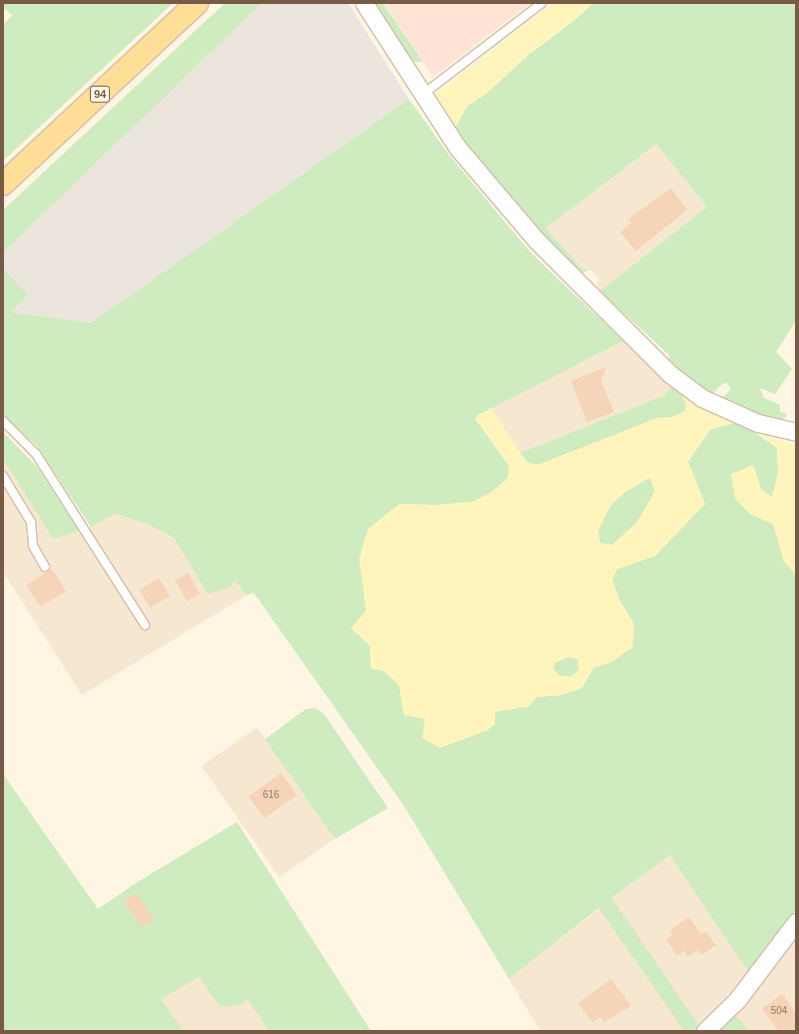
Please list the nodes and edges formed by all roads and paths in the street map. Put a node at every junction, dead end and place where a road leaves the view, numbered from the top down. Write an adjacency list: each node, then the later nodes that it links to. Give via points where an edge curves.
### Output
1 (197, 3): 5 (main road, 94)
2 (364, 3): 4 (street)
3 (542, 3): 4 (lane)
4 (422, 95): 7 (street, via 457,147 537,241 670,374 702,398 758,423)
5 (3, 184)
6 (3, 421): 10 (lane, via 36,454)
7 (796, 432)
8 (3, 476): 9 (lane, via 31,522 33,546)
9 (45, 567)
10 (145, 625)
11 (796, 922): 12 (street, via 737,1000)
12 (705, 1031)

